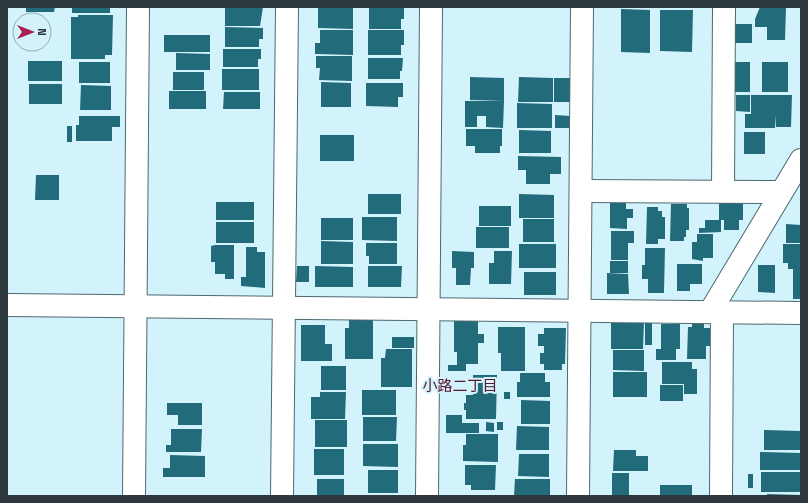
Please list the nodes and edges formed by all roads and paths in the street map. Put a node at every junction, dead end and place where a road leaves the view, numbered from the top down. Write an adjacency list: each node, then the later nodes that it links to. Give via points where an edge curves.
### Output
1 (138, 7): 11 (street)
2 (287, 7): 12 (street)
3 (431, 7): 13 (street)
4 (582, 7): 7 (street)
5 (724, 7): 8 (street)
6 (801, 160): 9 (street)
7 (581, 190): 8 (street); 14 (street)
8 (723, 191): 9 (street)
9 (781, 192): 15 (street)
10 (7, 305): 11 (street)
11 (136, 306): 12 (street); 17 (street)
12 (284, 307): 13 (street); 18 (street)
13 (428, 309): 14 (street); 19 (street)
14 (580, 310): 15 (street); 20 (street)
15 (716, 312): 16 (street); 21 (street)
16 (801, 313)
17 (134, 496)
18 (282, 496)
19 (427, 496)
20 (578, 496)
21 (721, 496)

